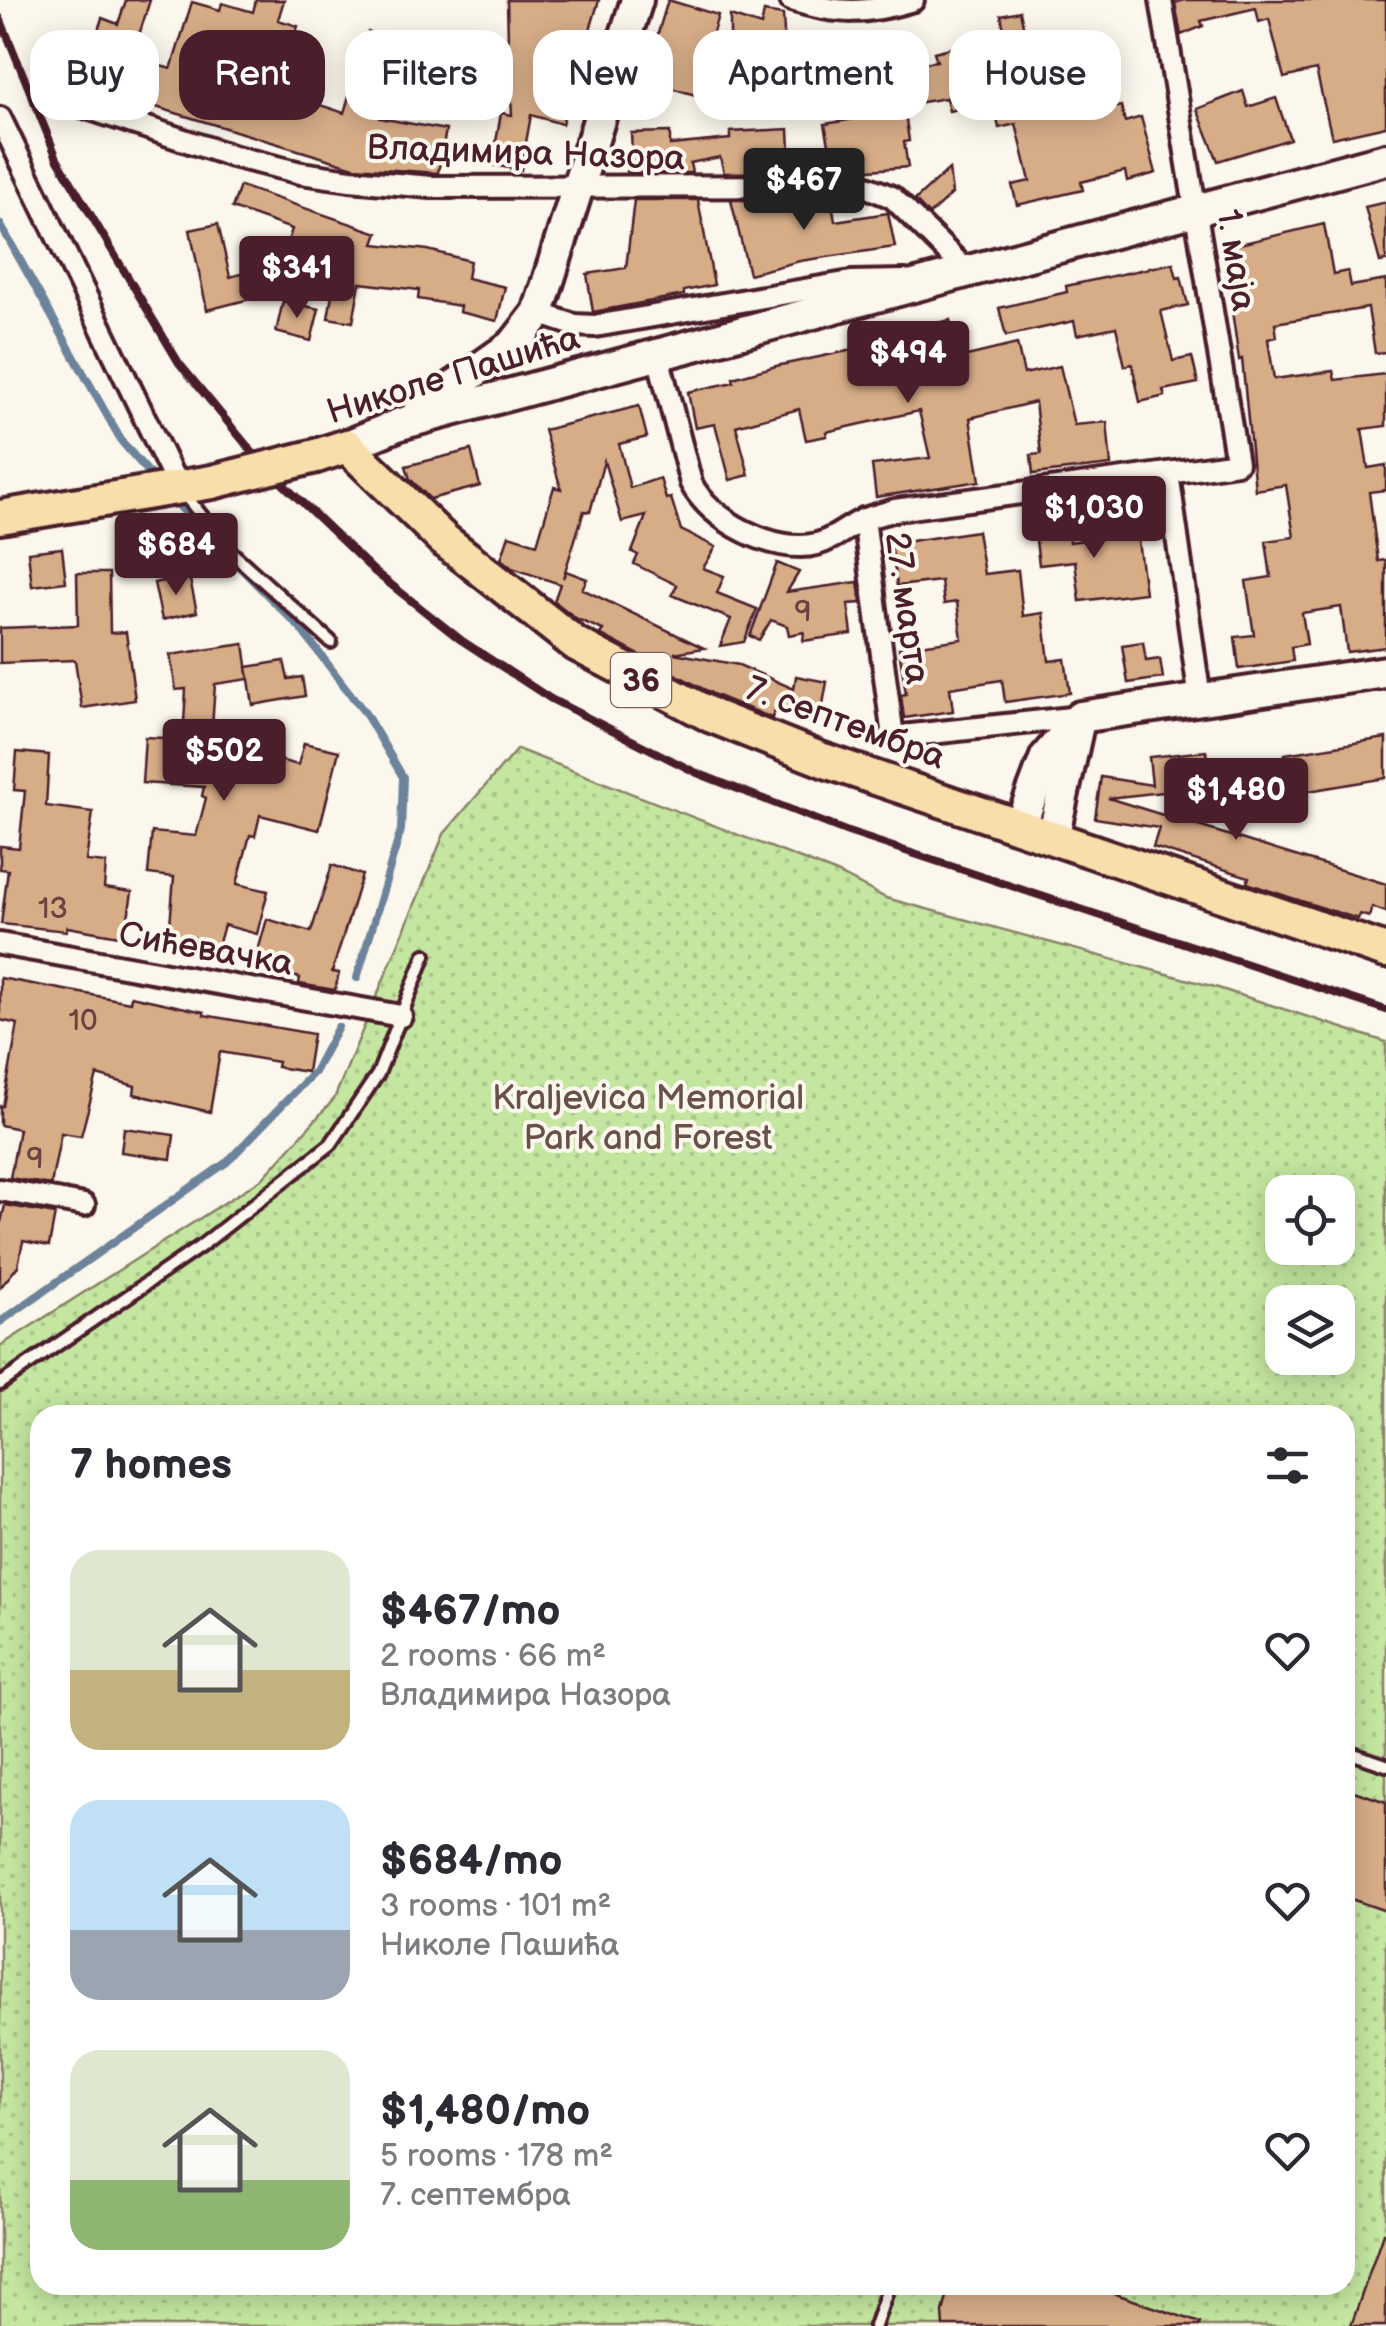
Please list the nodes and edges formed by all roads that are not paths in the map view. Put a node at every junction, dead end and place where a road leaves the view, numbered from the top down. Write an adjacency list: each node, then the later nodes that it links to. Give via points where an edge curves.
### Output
1 (636, 0): 8 (street)
2 (791, 0): 3 (street, via 856,13)
3 (914, 0)
4 (1161, 0): 9 (street, 1. маја)
5 (0, 118): 17 (street)
6 (123, 120): 8 (street, Владимира Назора, via 301,173 431,187)
7 (1386, 159): 9 (street, Николе Пашића)
8 (579, 188): 10 (street, Владимира Назора, via 875,189 892,196); 12 (street)
9 (1196, 211): 10 (street, Николе Пашића); 16 (street, 1. маја, via 1237,462)
10 (968, 272): 11 (street, Николе Пашића)
11 (923, 284): 12 (street, Николе Пашића, via 851,282 595,326); 13 (street, Николе Пашића)
12 (538, 313): 14 (street, via 514,344)
13 (658, 356): 14 (street, Николе Пашића); 19 (street, 27. марта, via 691,483 710,512 794,546 814,545)
14 (400, 424): 15 (street, Николе Пашића)
15 (332, 451): 17 (main road, Николе Пашића, bridge); 24 (main road, 7. септембра / 36, via 608,663 761,736)
16 (1168, 474): 19 (street, via 895,510); 22 (street)
17 (170, 490): 18 (main road, Николе Пашића); 20 (lane)
18 (0, 517)
19 (864, 520): 23 (street, 27. марта, via 893,737)
20 (331, 642)
21 (1386, 672): 22 (street)
22 (1200, 698): 23 (street)
23 (1080, 717): 24 (street, via 1046,757); 25 (street)
24 (1020, 826): 25 (main road, 7. септембра / 36)
25 (1053, 838): 27 (main road, 7. септембра / 36)
26 (0, 944): 29 (street, Сићевачка)
27 (1386, 951)
28 (424, 955): 29 (lane)
29 (401, 1016): 32 (lane, via 378,1074 331,1144 201,1246)
30 (0, 1190): 31 (street)
31 (84, 1205)
32 (0, 1384)
33 (1355, 1754): 34 (lane)
34 (1386, 1764)
35 (886, 2295): 36 (lane)
36 (875, 2326)

